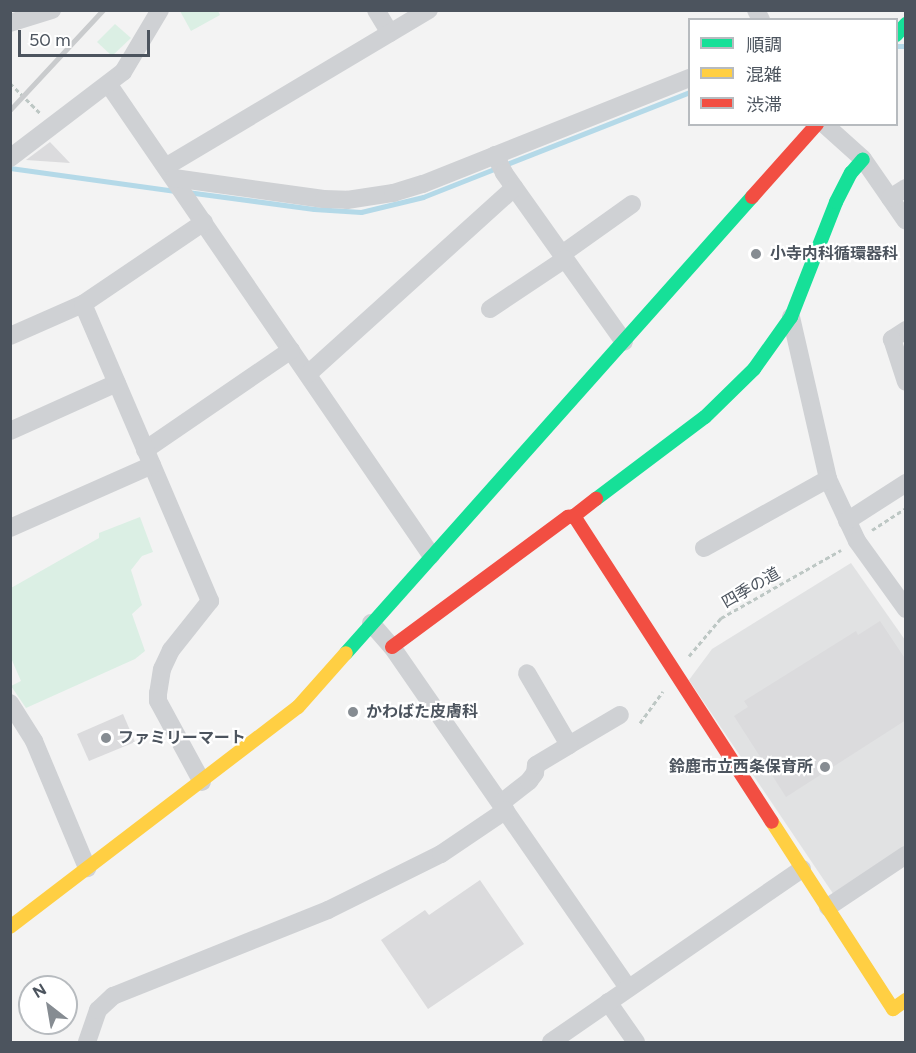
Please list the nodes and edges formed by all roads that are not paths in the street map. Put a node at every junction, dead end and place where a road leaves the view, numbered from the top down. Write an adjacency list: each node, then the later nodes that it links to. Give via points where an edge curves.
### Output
1 (52, 10): 5 (street)
2 (160, 10): 8 (street, via 123,72)
3 (376, 10): 6 (street)
4 (429, 10): 6 (street)
5 (10, 23)
6 (390, 33): 14 (street)
7 (688, 79): 11 (street)
8 (109, 85): 12 (street); 14 (street)
9 (816, 126): 27 (street)
10 (826, 126): 13 (street)
11 (495, 155): 14 (street, via 423,184 347,200); 15 (street)
12 (10, 158)
13 (863, 159): 17 (street); 24 (street, via 836,202)
14 (173, 176): 20 (street)
15 (509, 181): 21 (street); 29 (street)
16 (906, 188): 17 (street)
17 (890, 198): 19 (street)
18 (632, 204): 21 (street)
19 (906, 221)
20 (204, 222): 22 (street); 28 (street)
21 (563, 257): 23 (street); 27 (street)
22 (83, 304): 26 (street); 31 (street)
23 (490, 309)
24 (791, 317): 34 (street); 36 (street, via 754,369 705,417)
25 (906, 330): 30 (street, via 892,339)
26 (10, 336)
27 (624, 342): 40 (street)
28 (291, 350): 29 (street); 33 (street)
29 (308, 374): 40 (street)
30 (906, 381)
31 (117, 383): 32 (street); 33 (street)
32 (10, 431)
33 (148, 458): 38 (street); 48 (street, via 210,601 171,650 162,669 158,693 158,701)
34 (828, 479): 37 (street); 39 (street)
35 (906, 483): 37 (street)
36 (574, 516): 43 (street); 52 (street)
37 (847, 521): 41 (street, via 857,541)
38 (10, 528)
39 (704, 548)
40 (431, 555): 42 (street)
41 (903, 599)
42 (371, 623): 43 (street); 48 (street, via 298,707)
43 (392, 647): 49 (street)
44 (527, 673): 47 (street)
45 (10, 703): 51 (street, via 34,741)
46 (620, 715): 47 (street)
47 (570, 745): 49 (street, via 536,765 535,773)
48 (202, 782): 51 (street)
49 (503, 807): 55 (street); 58 (street, via 441,854 328,910 113,996 98,1010)
50 (906, 855): 53 (street)
51 (87, 868): 54 (street)
52 (802, 869): 53 (street); 55 (street)
53 (828, 907): 56 (street, via 893,1009)
54 (10, 927)
55 (628, 988): 57 (street)
56 (906, 1000)
57 (608, 1002): 59 (street); 60 (street)
58 (87, 1042)
59 (551, 1042)
60 (636, 1042)

